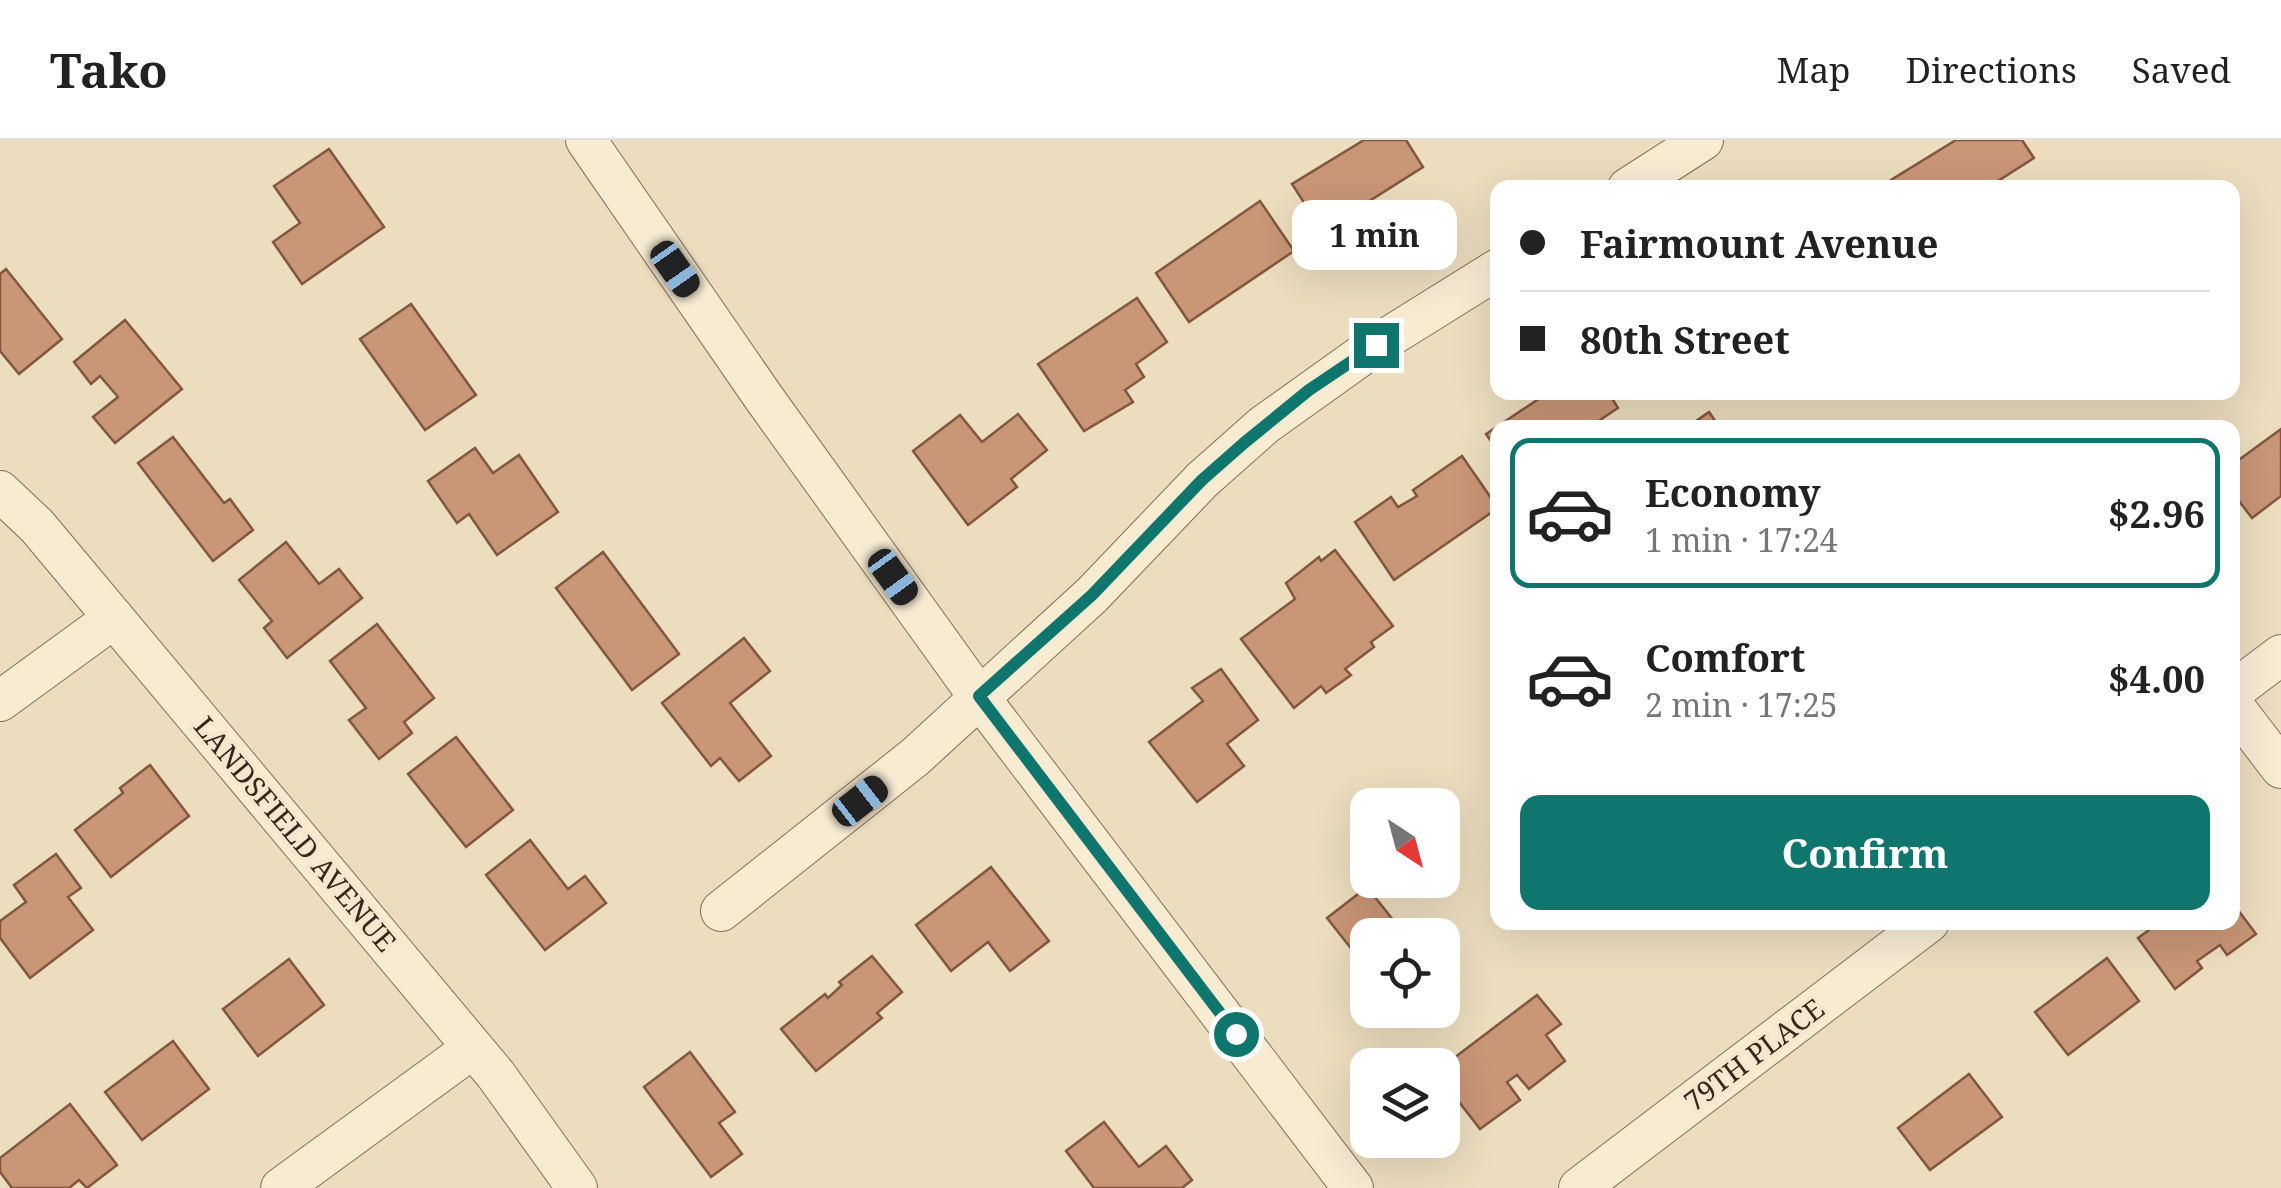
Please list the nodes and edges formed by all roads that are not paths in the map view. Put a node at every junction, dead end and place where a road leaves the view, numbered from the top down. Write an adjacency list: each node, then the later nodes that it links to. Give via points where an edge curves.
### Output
1 (586, 140): 9 (street)
2 (1704, 140): 3 (street)
3 (1641, 180)
4 (1490, 274): 9 (street, via 1264,425 1079,608)
5 (0, 491): 6 (street, LANDSFIELD AVENUE)
6 (114, 618): 10 (street); 15 (street, LANDSFIELD AVENUE)
7 (2281, 655): 8 (street)
8 (2240, 686)
9 (979, 696): 13 (street, via 915,758); 18 (street)
10 (0, 700)
11 (2240, 714): 12 (street)
12 (2281, 768)
13 (721, 910)
14 (1917, 930): 19 (street, 79TH PLACE)
15 (473, 1048): 16 (street); 17 (street, LANDSFIELD AVENUE)
16 (281, 1188)
17 (577, 1188)
18 (1353, 1188)
19 (1578, 1188)

